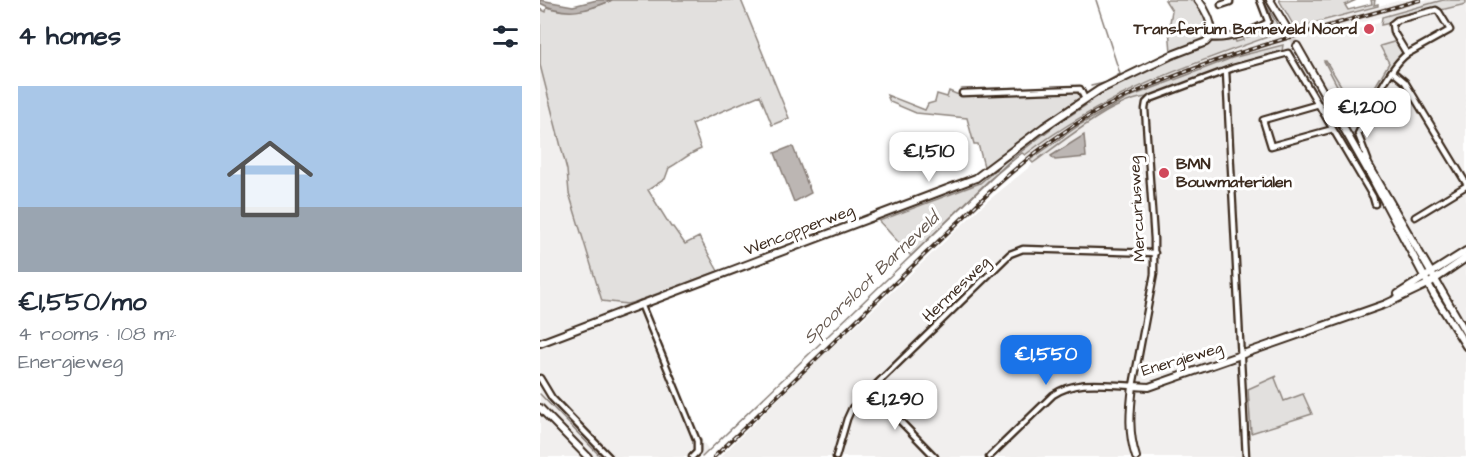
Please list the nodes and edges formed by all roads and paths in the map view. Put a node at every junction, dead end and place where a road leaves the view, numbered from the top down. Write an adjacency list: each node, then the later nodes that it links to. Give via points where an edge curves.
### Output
1 (1198, 0): 7 (street, via 1208,13)
2 (1230, 0): 5 (street)
3 (1260, 0): 7 (street, Wencopperweg, via 1267,23 1238,34)
4 (1272, 0): 6 (street)
5 (1221, 5)
6 (1289, 30)
7 (1211, 38): 12 (street, Wencopperweg)
8 (1407, 54): 8 (street, via 1392,24 1438,10 1449,30); 10 (street)
9 (1226, 71): 13 (street, via 1288,53); 20 (street, Mercuriusweg, via 1147,102); 28 (street)
10 (1393, 72): 15 (street, via 1358,134); 16 (street, via 1405,82)
11 (962, 93): 12 (street, via 1080,89)
12 (1085, 99): 24 (street, Wencopperweg, via 976,178)
13 (1319, 104): 14 (street); 14 (street, via 1263,120 1271,146)
14 (1333, 129): 17 (street)
15 (1369, 164): 22 (street); 23 (street, via 1298,46)
16 (1466, 184): 18 (street)
17 (1375, 204)
18 (1415, 217)
19 (1466, 251): 22 (street)
20 (1155, 253): 30 (street, Mercuriusweg); 31 (street, Hermesweg, via 1014,251)
21 (1466, 258): 22 (street)
22 (1433, 277): 23 (street, Energieweg); 25 (street)
23 (1426, 281): 27 (street); 28 (street, Energieweg, via 1366,311)
24 (641, 304): 26 (street, Wencopperweg); 35 (street, via 697,441 697,452)
25 (1466, 333)
26 (540, 343)
27 (1466, 346)
28 (1241, 354): 30 (street, Energieweg, via 1149,387); 40 (street)
29 (540, 378): 34 (street, via 552,398)
30 (1133, 386): 38 (street, Energieweg, via 1066,387); 39 (street, Mercuriusweg, via 1129,416)
31 (870, 390): 36 (street, Hermesweg, via 850,412); 37 (street)
32 (540, 410): 33 (street)
33 (586, 457)
34 (609, 457)
35 (692, 457)
36 (836, 457)
37 (935, 457)
38 (989, 457)
39 (1136, 457)
40 (1246, 457)

